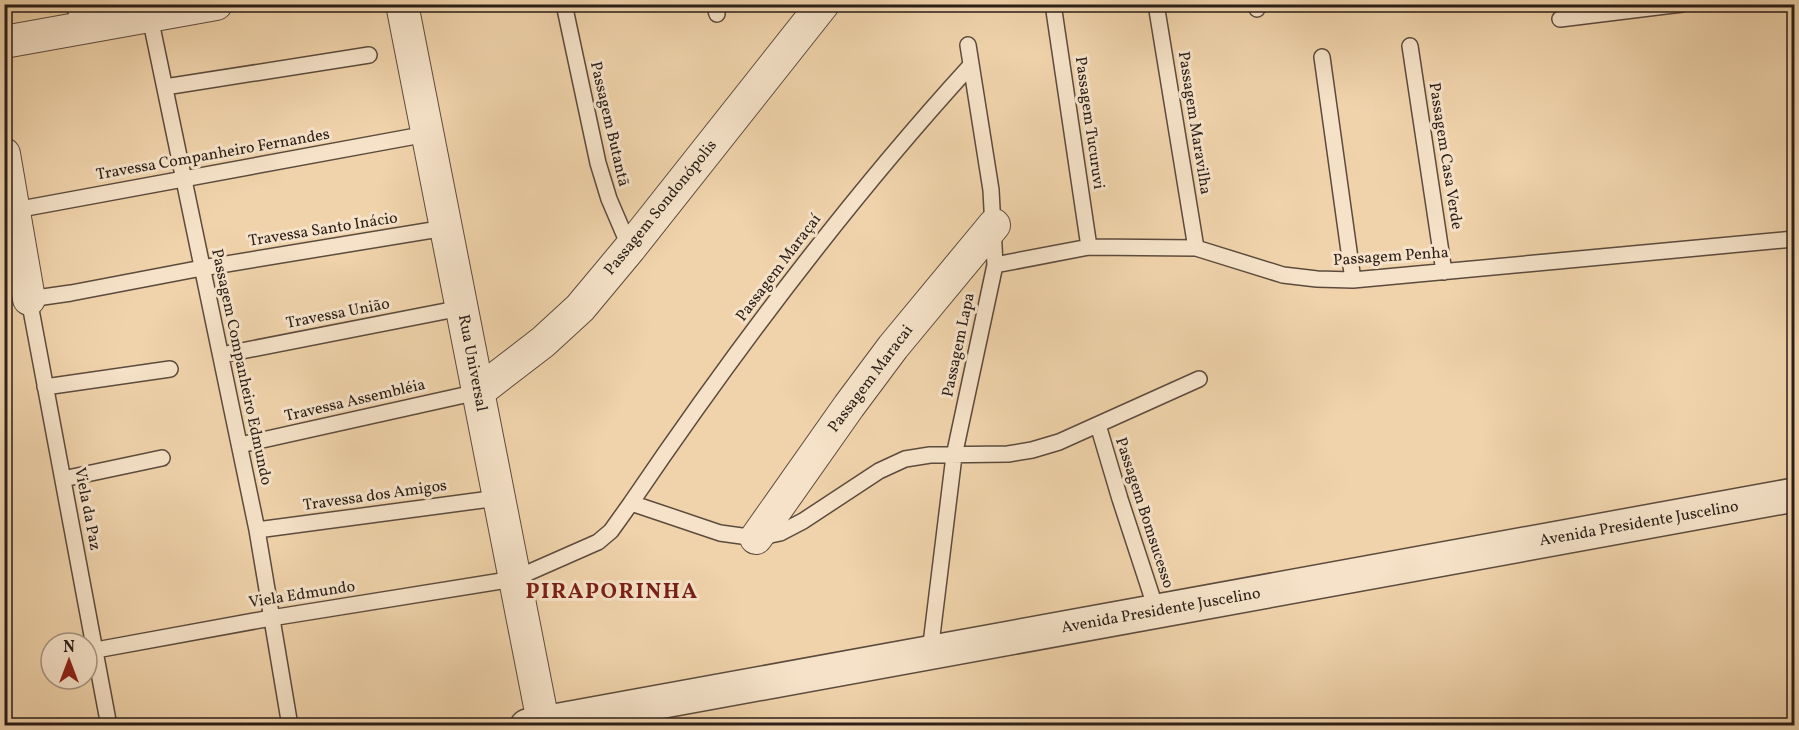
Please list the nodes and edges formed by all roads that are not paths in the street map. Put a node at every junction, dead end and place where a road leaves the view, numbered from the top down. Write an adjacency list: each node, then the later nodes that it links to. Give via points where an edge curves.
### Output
1 (402, 4): 18 (street, Rua Universal)
2 (564, 4): 26 (lane, Passagem Butantã, via 598,163)
3 (823, 4): 26 (street, Passagem Sondonópolis)
4 (1053, 4): 25 (lane, Passagem Tucuruvi)
5 (1156, 4): 27 (lane, Passagem Maravilha)
6 (1682, 4): 10 (lane)
7 (200, 6): 9 (street)
8 (78, 17): 9 (street); 11 (street)
9 (150, 17): 17 (lane, Passagem Companheiro Edmundo)
10 (1560, 20)
11 (4, 42)
12 (968, 45): 16 (lane, Passagem Lapa)
13 (1410, 46): 30 (lane, Passagem Casa Verde)
14 (369, 55): 17 (lane)
15 (1322, 57): 31 (lane)
16 (971, 65): 22 (lane, Passagem Lapa, via 992,190); 46 (lane, Passagem Maraçaí, via 913,128 825,236 688,418)
17 (165, 87): 20 (lane, Passagem Companheiro Edmundo)
18 (427, 134): 20 (lane, Travessa Companheiro Fernandes); 23 (street, Rua Universal)
19 (4, 154): 21 (street)
20 (184, 179): 21 (lane, Travessa Companheiro Fernandes); 29 (lane, Passagem Companheiro Edmundo)
21 (10, 211): 32 (street)
22 (994, 225): 28 (lane, Passagem Lapa); 48 (street, Passagem Maracai, via 893,347)
23 (446, 228): 29 (lane, Travessa Santo Inácio); 33 (street, Rua Universal)
24 (1794, 239): 30 (lane, Passagem Penha)
25 (1089, 247): 27 (lane, Passagem Penha); 28 (lane, Passagem Penha)
26 (630, 248): 38 (street, Passagem Sondonópolis, via 580,308)
27 (1196, 248): 31 (lane, Passagem Penha, via 1283,275)
28 (995, 265): 41 (lane, Passagem Lapa)
29 (202, 268): 32 (lane, Travessa Santo Inácio); 34 (lane, Passagem Companheiro Edmundo)
30 (1444, 272): 31 (lane, Passagem Penha)
31 (1353, 280)
32 (29, 299): 37 (lane, Viela da Paz)
33 (461, 308): 34 (lane, Travessa União); 38 (street, Rua Universal)
34 (221, 355): 40 (lane, Passagem Companheiro Edmundo)
35 (170, 369): 37 (lane)
36 (1199, 378): 39 (lane)
37 (45, 387): 43 (lane, Viela da Paz)
38 (478, 392): 40 (lane, Travessa Assembléia); 45 (street, Rua Universal)
39 (1098, 425): 41 (lane, via 1032,450); 50 (lane, Passagem Bomsucesso)
40 (240, 445): 47 (lane, Passagem Companheiro Edmundo)
41 (954, 456): 48 (lane, via 905,459 879,471 803,521 780,533); 54 (lane, Passagem Lapa)
42 (162, 458): 43 (lane)
43 (63, 479): 52 (lane, Viela da Paz)
44 (1794, 495): 50 (street, Avenida Presidente Juscelino)
45 (498, 498): 47 (lane, Travessa dos Amigos); 49 (street, Rua Universal)
46 (631, 503): 48 (lane, via 720,533); 49 (lane, Passagem Maraçaí, via 598,542)
47 (257, 530): 51 (lane, Passagem Companheiro Edmundo)
48 (756, 538)
49 (514, 579): 51 (lane, Viela Edmundo); 57 (street, Rua Universal)
50 (1157, 612): 54 (street, Avenida Presidente Juscelino)
51 (271, 618): 53 (lane, Viela Edmundo); 59 (lane, Passagem Companheiro Edmundo)
52 (92, 631)
53 (99, 649)
54 (930, 652): 56 (street, Avenida Presidente Juscelino)
55 (99, 668): 58 (lane, Viela da Paz)
56 (624, 717): 57 (street, Avenida Presidente Juscelino)
57 (535, 724)
58 (109, 726)
59 (290, 726)

